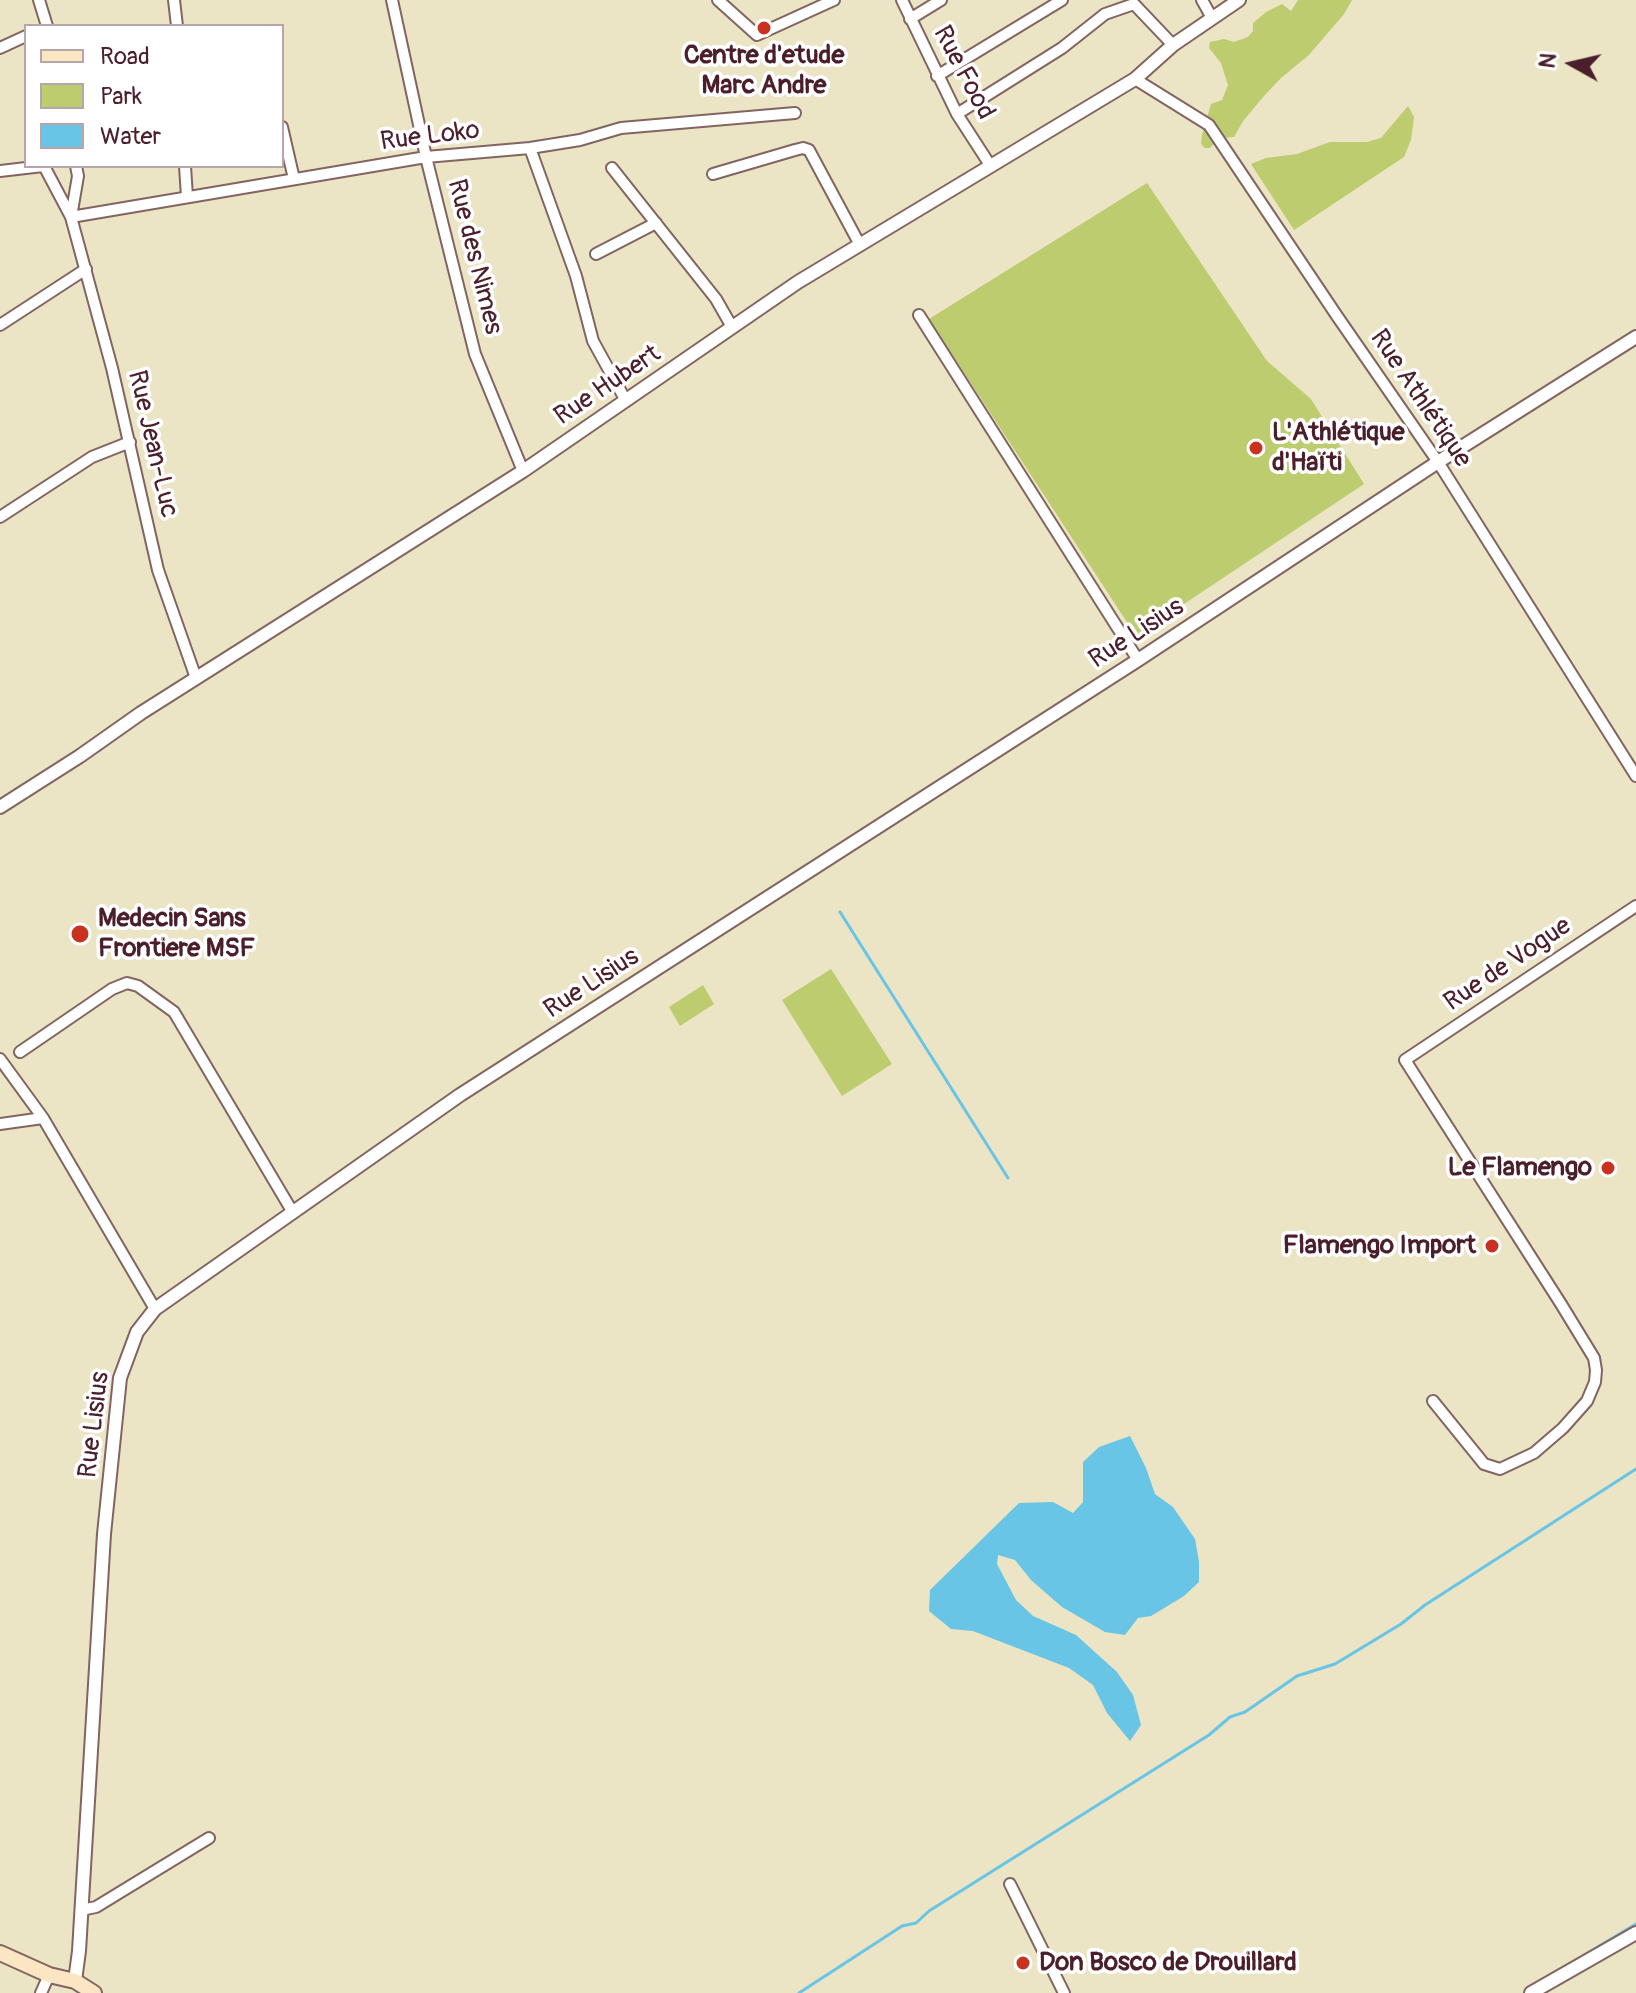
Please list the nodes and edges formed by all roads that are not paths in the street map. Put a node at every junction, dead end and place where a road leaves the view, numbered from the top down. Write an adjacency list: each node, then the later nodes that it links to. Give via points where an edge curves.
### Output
1 (39, 0): 14 (street)
2 (174, 0): 15 (street)
3 (392, 0): 25 (street, Rue des Nimes)
4 (718, 0): 5 (street, via 757,35)
5 (834, 0)
6 (902, 0): 13 (street, Rue Food)
7 (941, 0): 13 (street)
8 (1062, 0): 19 (street)
9 (1202, 0): 12 (street)
10 (1239, 0): 12 (street, Rue Hubert)
11 (1137, 2): 17 (street); 22 (street, via 1105,14 1062,48)
12 (1212, 18): 17 (street, Rue Hubert)
13 (910, 19): 19 (street, Rue Food)
14 (46, 24)
15 (177, 24)
16 (24, 37): 18 (street)
17 (1173, 45): 20 (street, Rue Hubert)
18 (0, 48)
19 (937, 76): 22 (street, Rue Food)
20 (1135, 79): 26 (street, Rue Hubert); 47 (street, Rue Athlétique, via 1209,125)
21 (795, 113): 24 (street, Rue Loko, via 621,128)
22 (957, 114): 26 (street, Rue Food)
23 (284, 136): 34 (street)
24 (530, 148): 25 (street, Rue Loko); 45 (street, via 576,276 593,341)
25 (426, 157): 34 (street, Rue Loko); 48 (street, Rue des Nimes, via 475,354)
26 (990, 165): 38 (street, Rue Hubert)
27 (26, 168): 32 (street)
28 (44, 168): 36 (street)
29 (76, 168): 36 (street)
30 (185, 168): 35 (street)
31 (612, 168): 37 (street)
32 (0, 171)
33 (713, 174): 38 (street, via 809,150)
34 (294, 179): 35 (street, Rue Loko)
35 (187, 197): 36 (street, Rue Loko)
36 (71, 217): 40 (street, Rue Jean-Luc)
37 (656, 223): 39 (street); 43 (street)
38 (860, 245): 43 (street, Rue Hubert)
39 (596, 254)
40 (86, 269): 42 (street); 46 (street, Rue Jean-Luc)
41 (919, 315): 50 (street)
42 (0, 325)
43 (732, 327): 45 (street, Rue Hubert)
44 (1636, 337): 47 (street, Rue Lisius)
45 (626, 401): 48 (street, Rue Hubert)
46 (130, 442): 49 (street, via 92,457); 51 (street, Rue Jean-Luc, via 158,570)
47 (1438, 462): 50 (street, Rue Lisius); 52 (street, Rue Athlétique)
48 (523, 471): 51 (street, Rue Hubert)
49 (0, 517)
50 (1138, 660): 59 (street, Rue Lisius, via 460,1095)
51 (196, 678): 53 (street, Rue Hubert)
52 (1636, 776)
53 (0, 807)
54 (1636, 906): 61 (street, Rue de Vogue, via 1405,1060 1586,1344 1596,1370 1587,1401 1563,1428 1534,1453 1500,1469 1484,1464)
55 (20, 1052): 59 (street, via 112,989 127,983 138,986 174,1012)
56 (0, 1059): 57 (street)
57 (43, 1118): 58 (street); 60 (street)
58 (0, 1124)
59 (292, 1211): 60 (street, Rue Lisius)
60 (149, 1299): 64 (street, Rue Lisius, via 120,1378 103,1546)
61 (1433, 1401)
62 (209, 1838): 64 (street, via 96,1907)
63 (1010, 1884): 71 (street)
64 (81, 1910): 68 (street, Rue Lisius)
65 (1636, 1933): 72 (street)
66 (0, 1953): 67 (main road)
67 (49, 1975): 68 (main road); 69 (street)
68 (75, 1981): 70 (main road)
69 (41, 1993)
70 (94, 1993)
71 (1064, 1993)
72 (1531, 1993)

